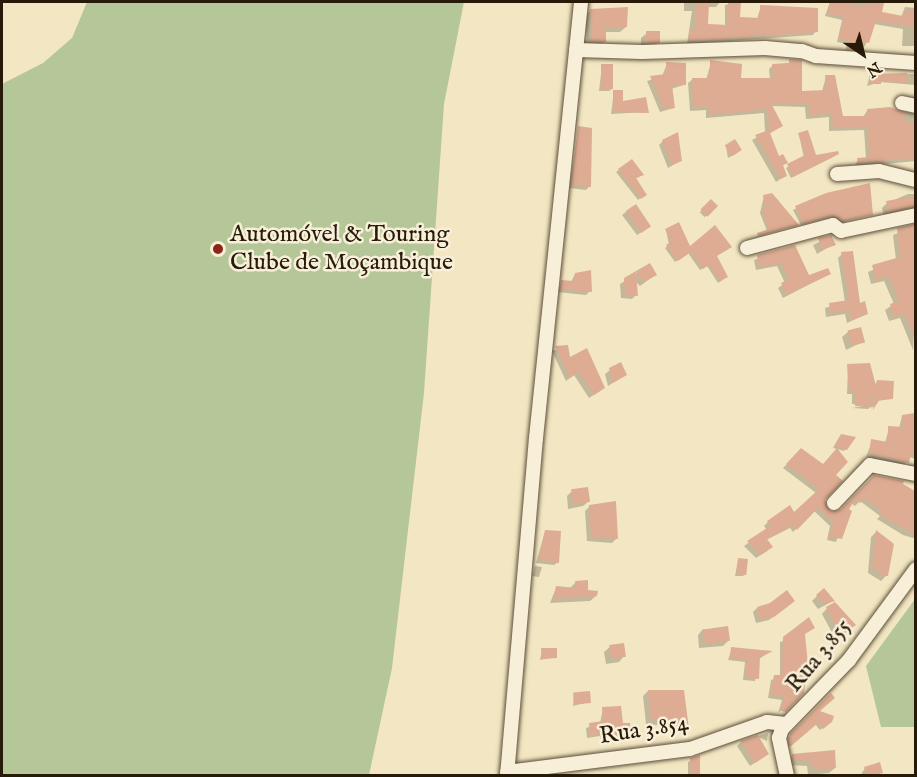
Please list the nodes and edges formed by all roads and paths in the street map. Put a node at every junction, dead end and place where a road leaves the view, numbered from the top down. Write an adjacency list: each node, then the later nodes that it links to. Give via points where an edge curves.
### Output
1 (581, 2): 2 (street)
2 (576, 50): 3 (street, via 765,48); 12 (street)
3 (915, 63)
4 (837, 174): 5 (street, via 879,171)
5 (915, 180)
6 (915, 215): 7 (street, via 842,230 833,225)
7 (747, 248)
8 (915, 474): 9 (street, via 870,465)
9 (834, 502)
10 (915, 569): 11 (street, Rua 3.855, via 849,660)
11 (786, 724): 12 (street, Rua 3.854, via 767,722 690,749); 13 (street, Rua 3.855, via 779,738)
12 (507, 774)
13 (787, 776)

